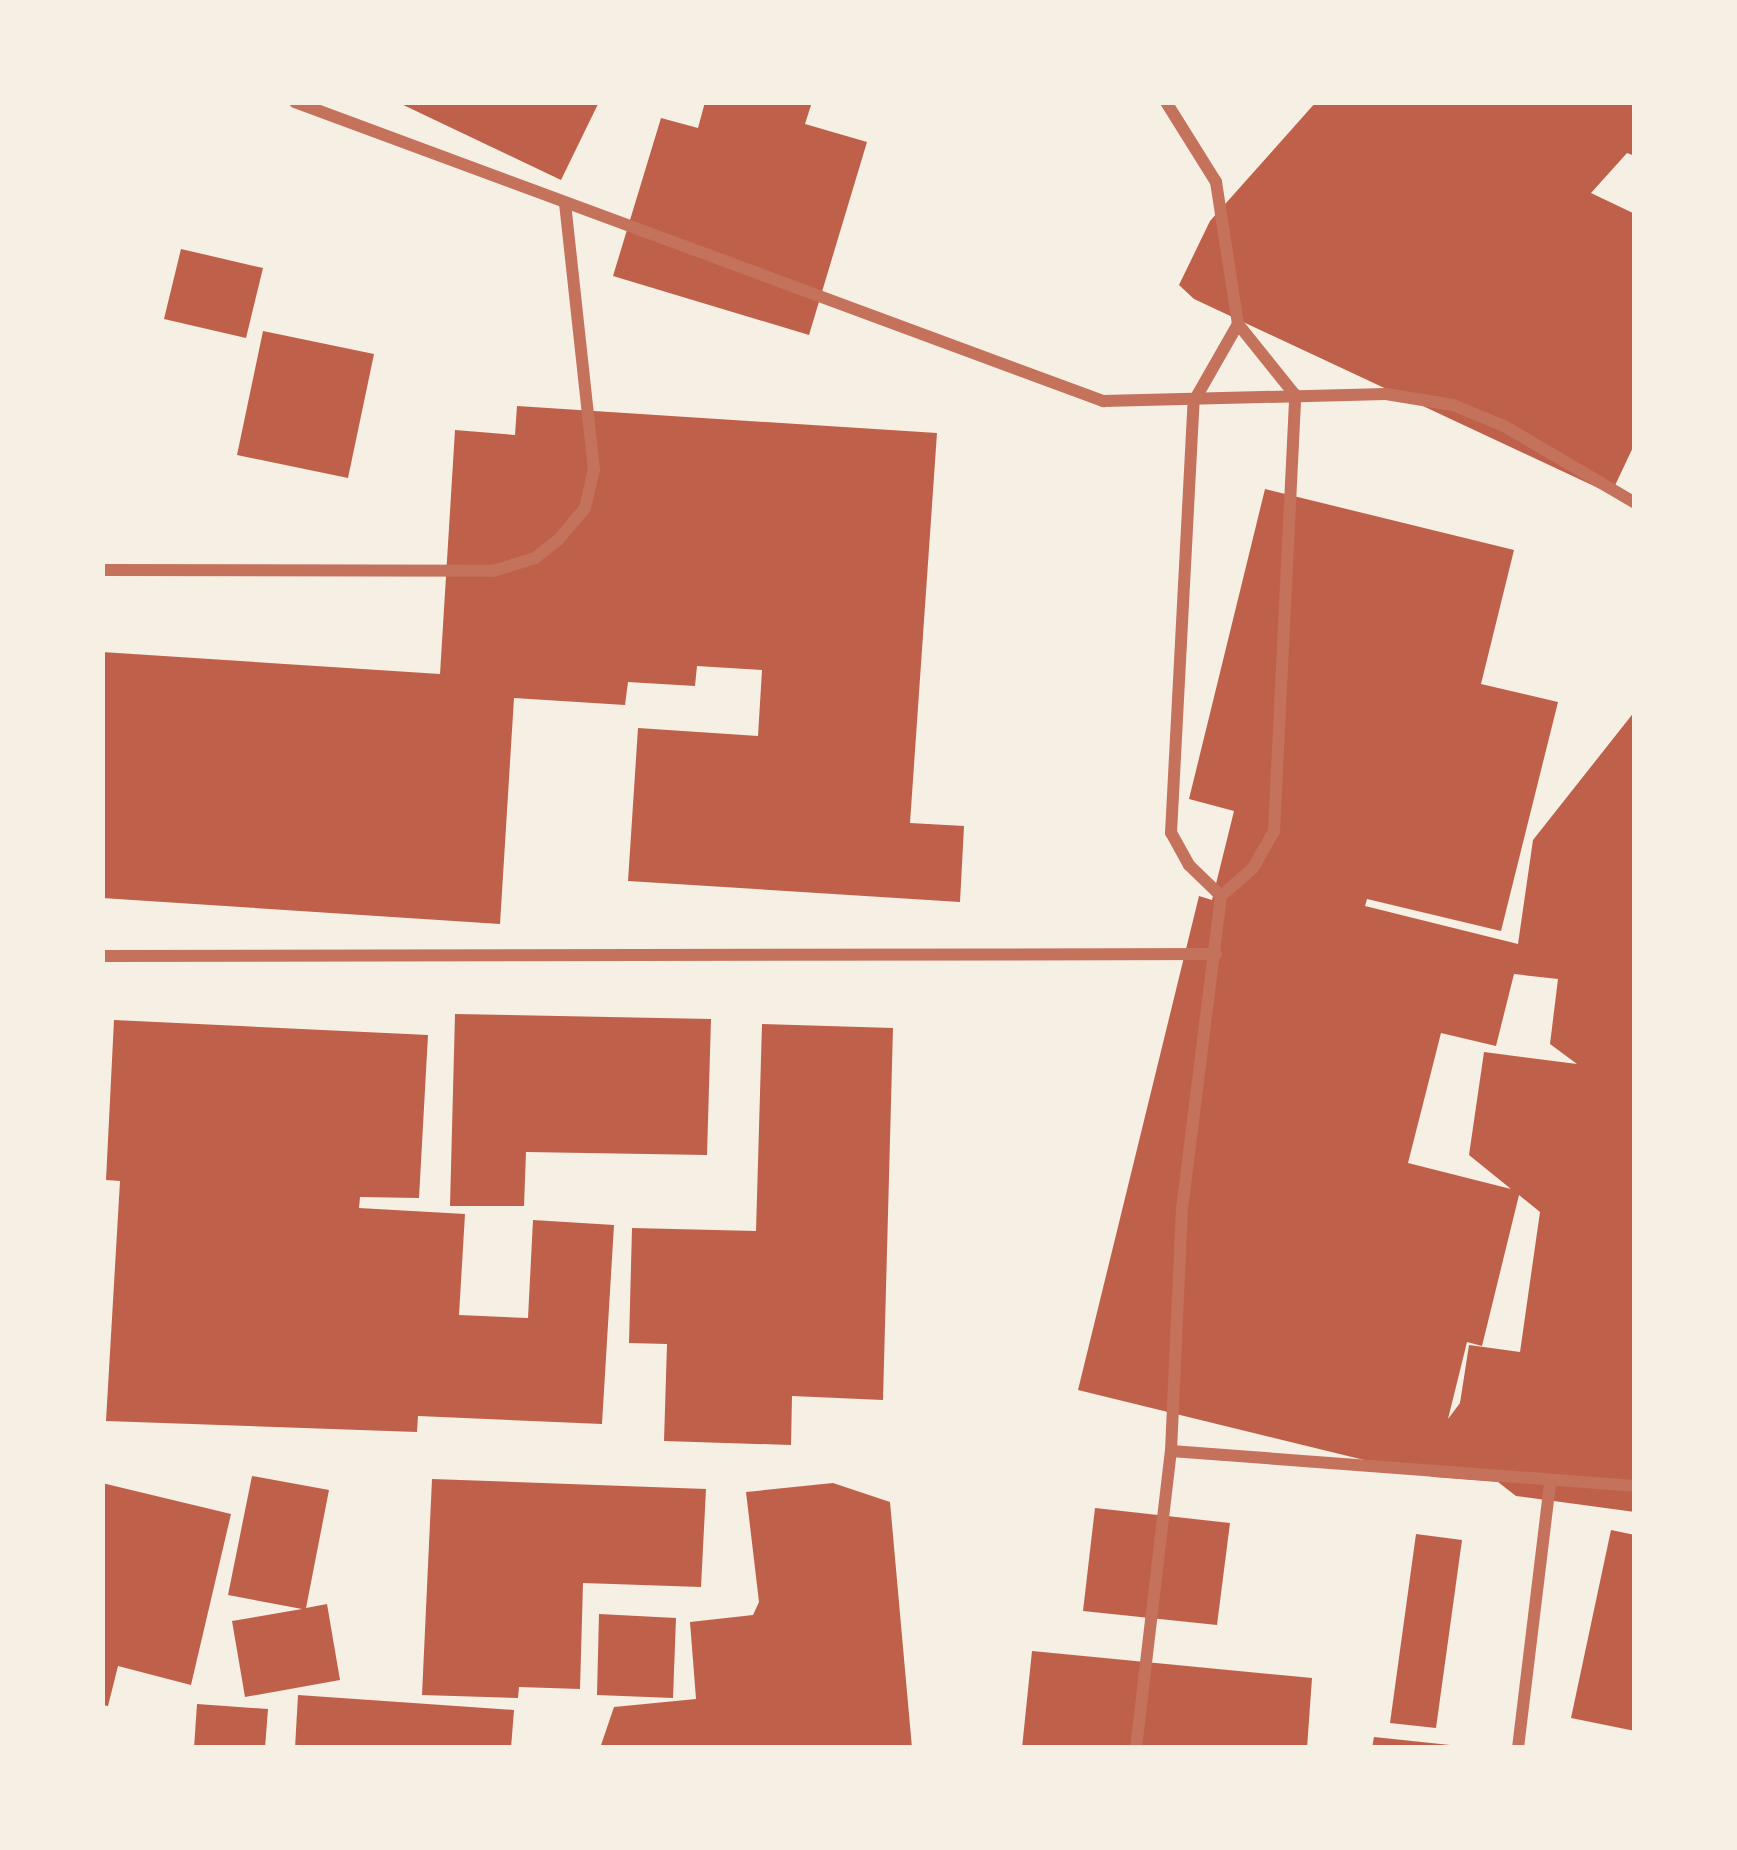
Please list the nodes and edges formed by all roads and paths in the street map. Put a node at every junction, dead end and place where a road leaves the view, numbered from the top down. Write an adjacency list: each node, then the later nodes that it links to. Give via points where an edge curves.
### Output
1 (295, 102): 3 (street)
2 (1166, 102): 4 (street, via 1216,182)
3 (565, 204): 6 (street, via 1069,390 1103,400); 8 (street, via 594,470 585,508 558,540 535,558 493,571)
4 (1238, 324): 5 (street); 6 (street)
5 (1295, 395): 6 (street); 7 (street, via 1386,394 1453,406 1504,426); 9 (street, via 1274,831 1253,868)
6 (1194, 401): 9 (street, via 1171,833)
7 (1635, 503)
8 (102, 570)
9 (1221, 896): 10 (street)
10 (1216, 954): 11 (street); 12 (street, via 1182,1209)
11 (102, 956)
12 (1171, 1451): 13 (street); 15 (street)
13 (1550, 1484): 14 (street); 16 (street)
14 (1635, 1486)
15 (1136, 1748)
16 (1518, 1748)

